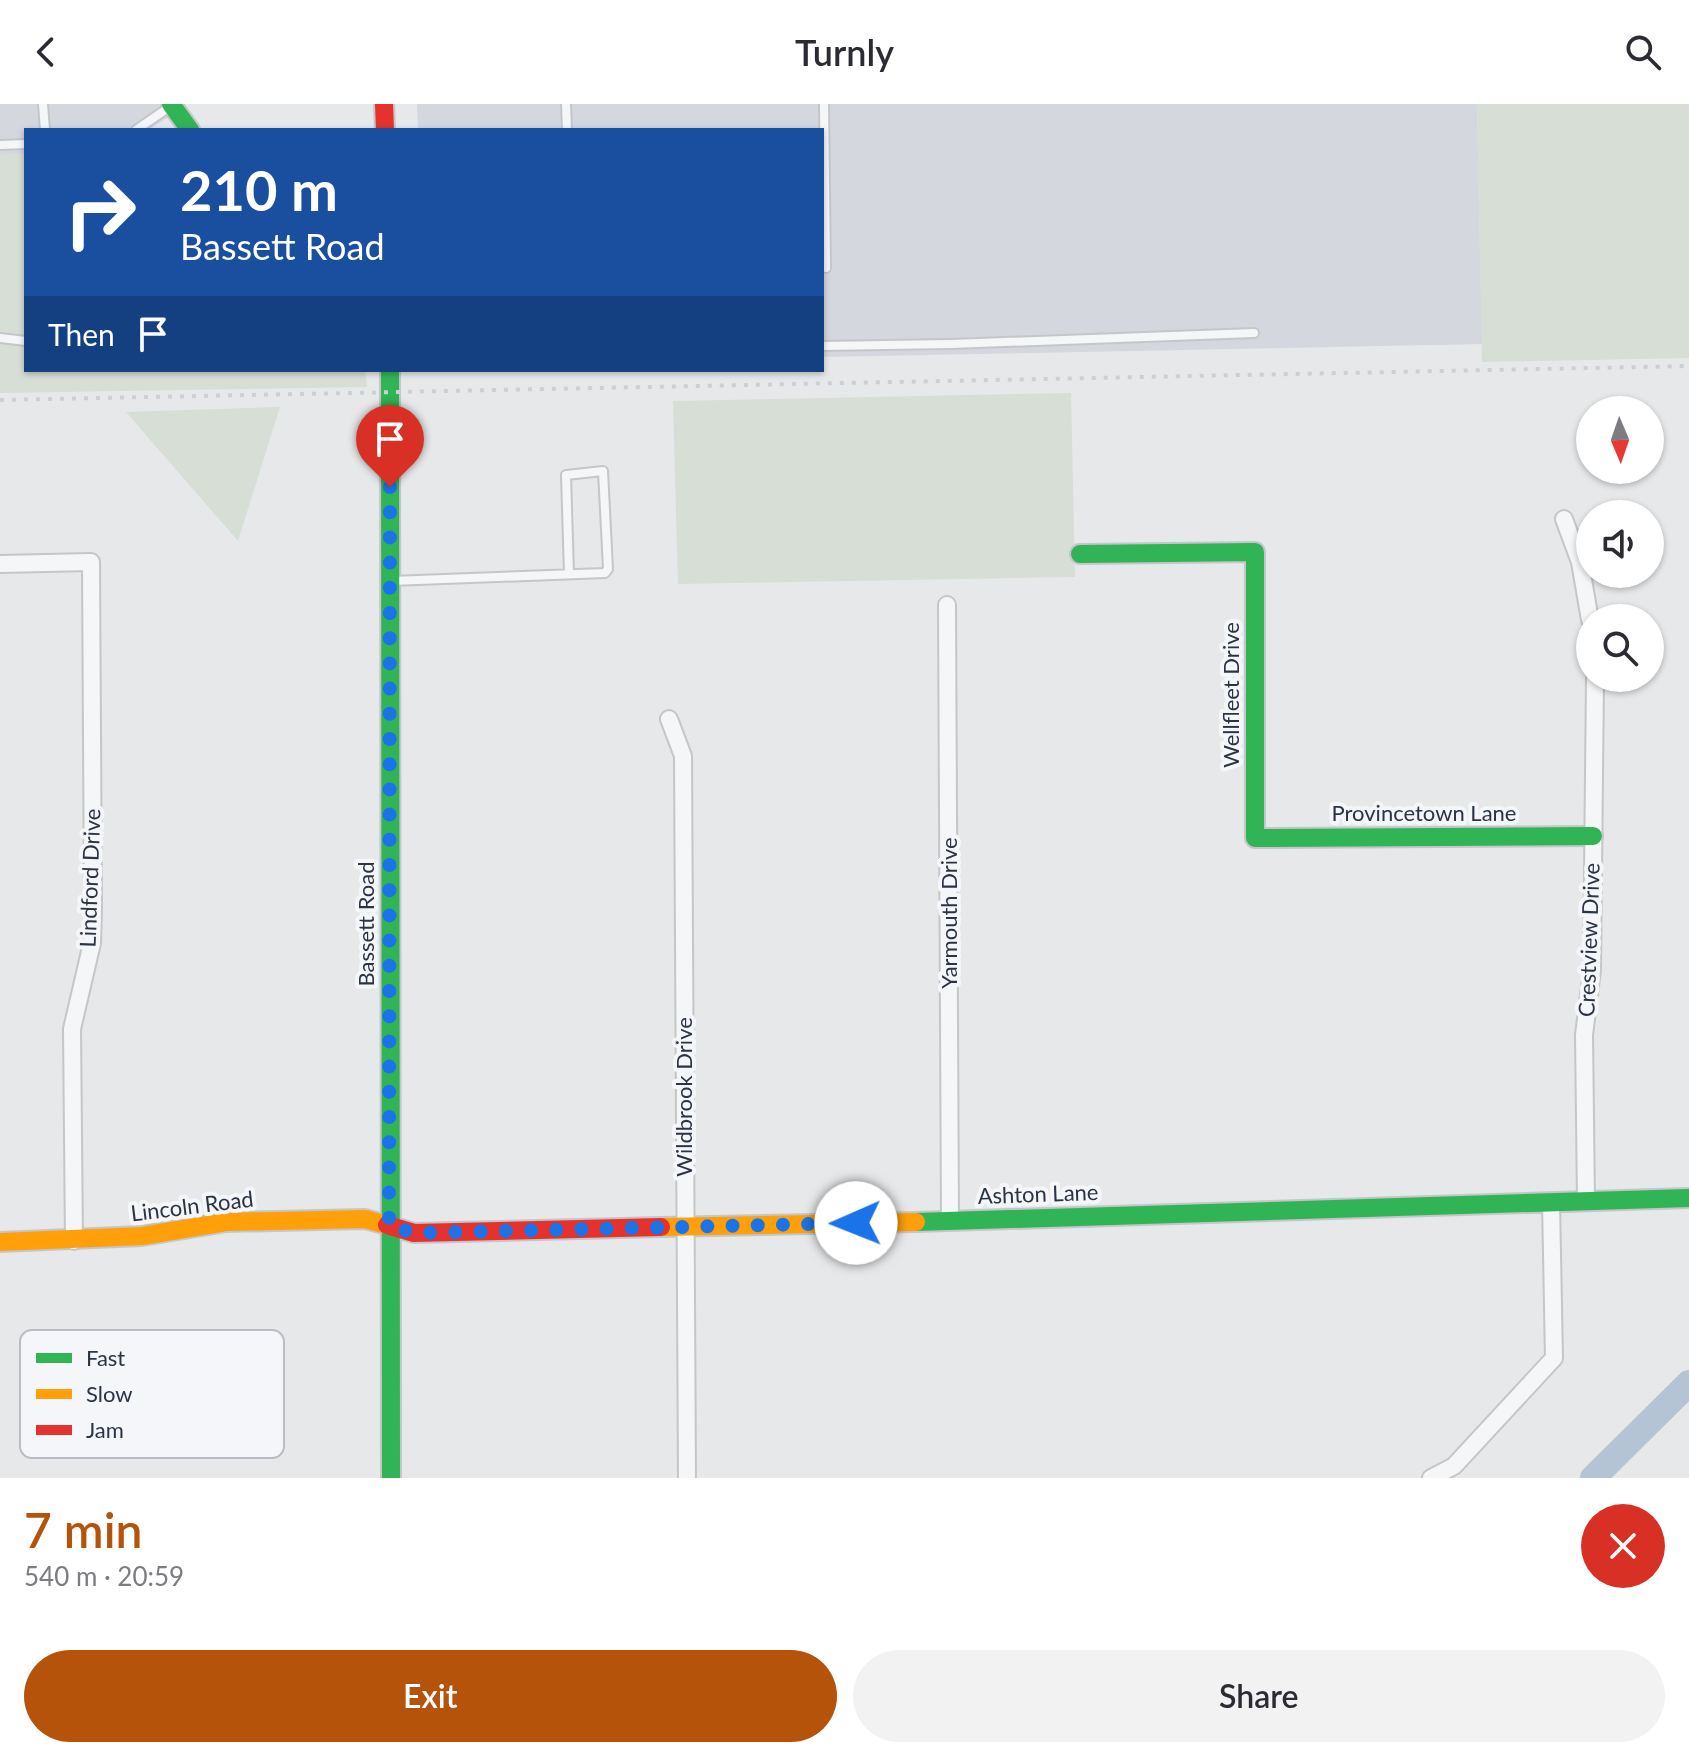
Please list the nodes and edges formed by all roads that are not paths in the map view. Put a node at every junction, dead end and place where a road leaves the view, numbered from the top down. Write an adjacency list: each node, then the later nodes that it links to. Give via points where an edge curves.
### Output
1 (43, 104): 6 (lane)
2 (171, 104): 7 (lane); 8 (street)
3 (384, 104): 9 (street)
4 (566, 104): 10 (lane)
5 (824, 104): 13 (lane)
6 (45, 128)
7 (139, 128)
8 (189, 128)
9 (385, 128)
10 (567, 128)
11 (24, 144): 12 (lane)
12 (0, 145)
13 (826, 268)
14 (1254, 333): 17 (lane)
15 (0, 338): 16 (lane)
16 (24, 341)
17 (824, 346)
18 (390, 372): 23 (street, Bassett Road)
19 (1564, 519): 24 (street, via 1580,562)
20 (1080, 554): 29 (street, Wellfleet Drive, via 1255,552)
21 (0, 564): 36 (street, Lindford Drive, via 91,562 93,907 92,943 72,1029)
22 (569, 574): 22 (lane, via 607,572 603,471 566,475); 23 (lane)
23 (390, 581): 34 (street, Bassett Road)
24 (1587, 604)
25 (947, 605): 33 (street, Yarmouth Drive)
26 (1595, 692): 28 (street, Crestview Drive)
27 (669, 719): 35 (street, Wildbrook Drive, via 683,756)
28 (1593, 836): 29 (street, Provincetown Lane); 32 (street, Crestview Drive, via 1592,970 1584,1035)
29 (1255, 838)
30 (1689, 1198): 32 (street, Ashton Lane)
31 (1551, 1202): 32 (street, Ashton Lane); 33 (street, Ashton Lane); 40 (street, via 1554,1358 1454,1466)
32 (1586, 1202)
33 (950, 1221): 35 (street, Ashton Lane)
34 (389, 1226): 35 (street, Ashton Lane, via 414,1233); 36 (street, Lincoln Road, via 365,1219 226,1222); 38 (street, Bassett Road)
35 (684, 1227): 39 (street, Wildbrook Drive)
36 (74, 1241): 37 (street, Lincoln Road)
37 (0, 1242)
38 (391, 1478)
39 (687, 1478)
40 (1431, 1478)

